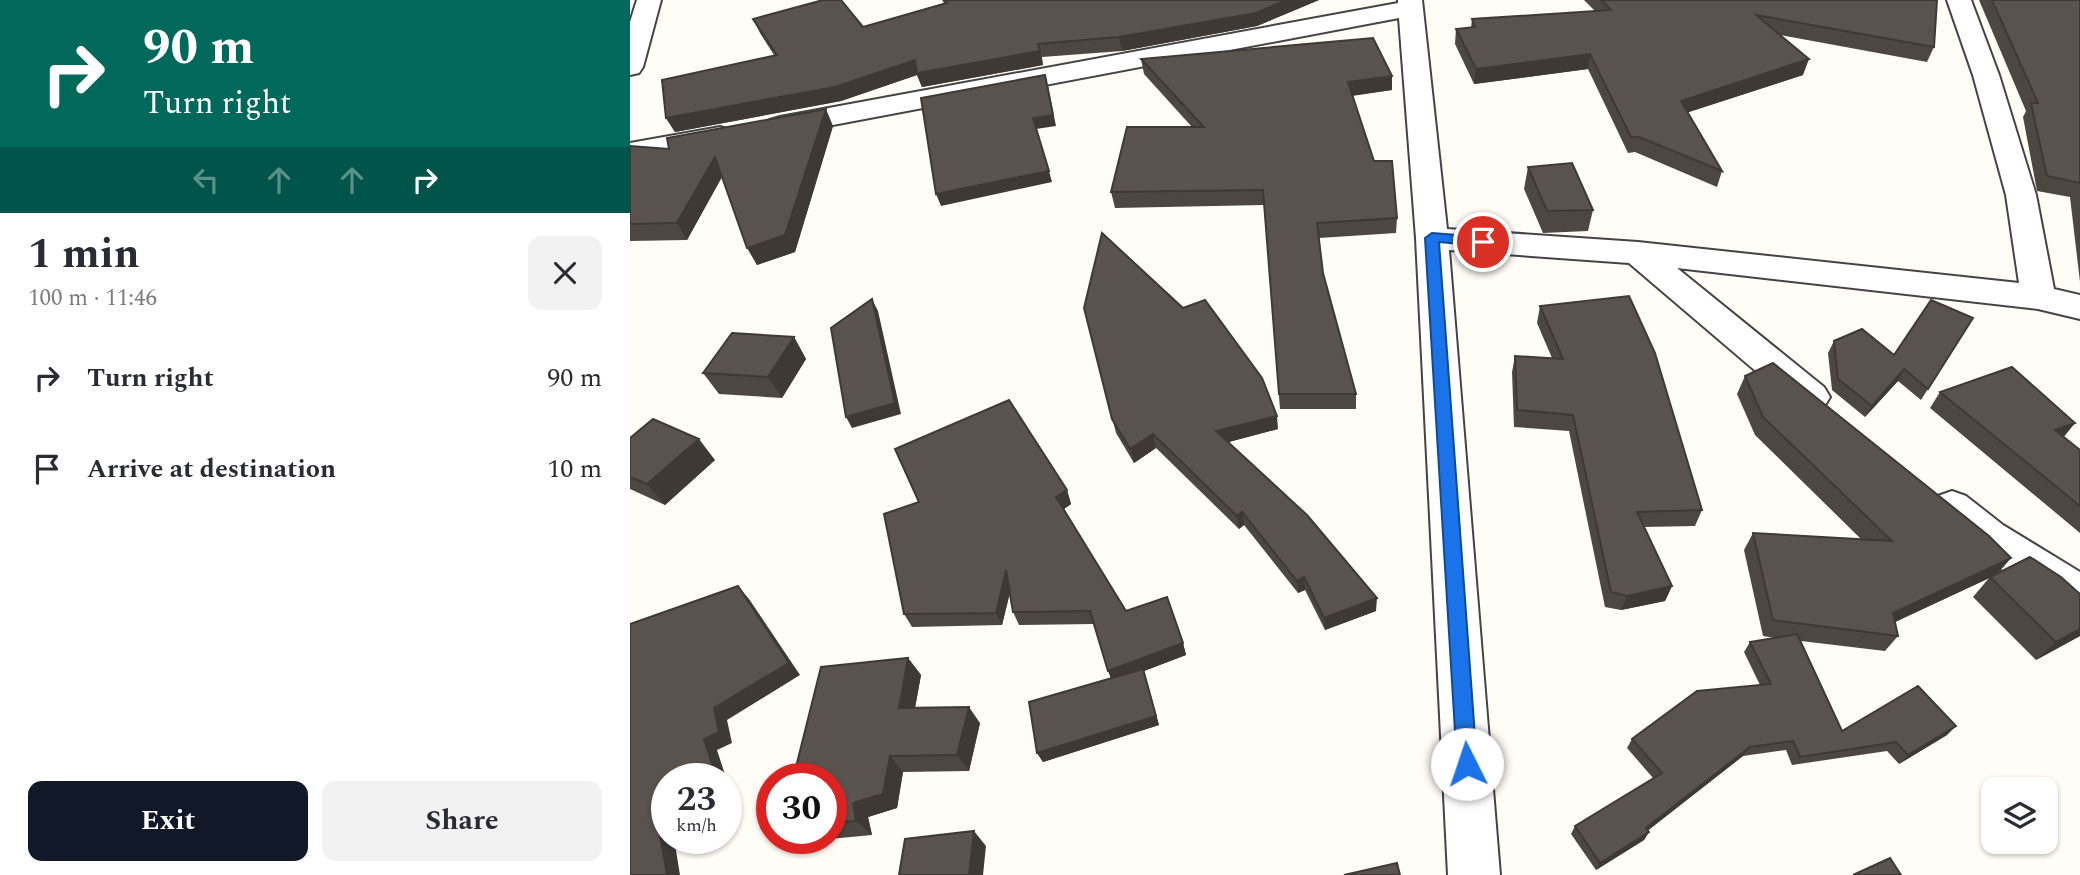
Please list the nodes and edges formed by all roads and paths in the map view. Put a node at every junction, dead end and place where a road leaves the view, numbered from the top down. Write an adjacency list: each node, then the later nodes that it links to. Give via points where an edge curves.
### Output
1 (649, 0): 4 (street)
2 (1959, 0): 8 (street, via 2021,195)
3 (1410, 4): 5 (street); 6 (street)
4 (630, 67)
5 (630, 152)
6 (1432, 238): 7 (street); 13 (street)
7 (1638, 253): 8 (street); 10 (street)
8 (2038, 297): 9 (street)
9 (2080, 307)
10 (1842, 422)
11 (1926, 488): 12 (street, via 1988,537)
12 (2080, 596)
13 (1474, 875)

